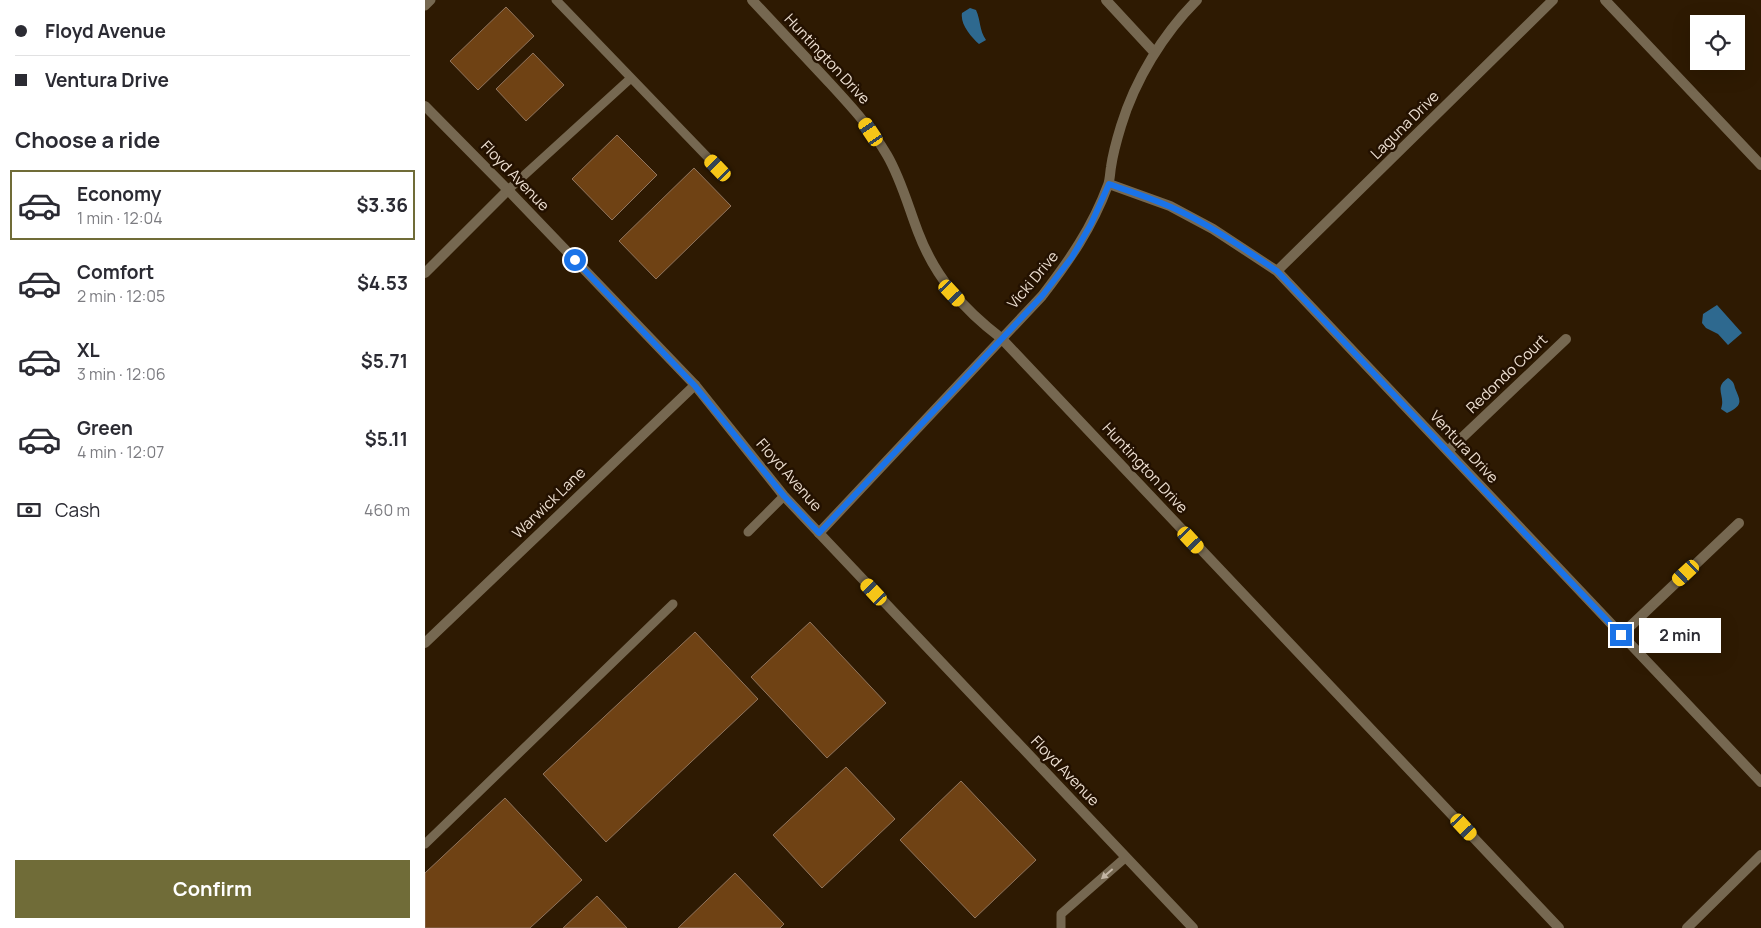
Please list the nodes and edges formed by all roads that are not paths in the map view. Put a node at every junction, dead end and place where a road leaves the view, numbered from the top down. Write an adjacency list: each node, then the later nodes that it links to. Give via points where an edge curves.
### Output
1 (431, 0): 8 (lane)
2 (555, 0): 10 (lane)
3 (752, 0): 18 (street, Huntington Drive, via 864,120 887,155 907,197 918,233 934,267 969,312)
4 (1106, 0): 9 (street)
5 (1197, 0): 9 (street, Vicki Drive)
6 (1553, 0): 16 (street, Laguna Drive)
7 (1605, 0): 12 (street)
8 (425, 6)
9 (1155, 53): 14 (street, Vicki Drive, via 1135,89 1122,124)
10 (631, 78): 13 (lane); 15 (lane)
11 (425, 106): 15 (street, Floyd Avenue)
12 (1761, 165)
13 (718, 168)
14 (1109, 184): 16 (street, Ventura Drive, via 1170,206 1205,224); 18 (street, Vicki Drive, via 1072,257 1042,296)
15 (508, 190): 17 (street); 20 (street, Floyd Avenue)
16 (1277, 271): 21 (street, Ventura Drive)
17 (425, 273)
18 (1001, 338): 25 (street, Vicki Drive); 35 (street, Huntington Drive)
19 (1565, 339): 21 (street, Redondo Court)
20 (695, 386): 22 (street, Floyd Avenue); 28 (street, Warwick Lane)
21 (1447, 451): 27 (street, Ventura Drive)
22 (784, 496): 24 (lane); 25 (street, Floyd Avenue)
23 (1739, 523): 27 (street)
24 (748, 532)
25 (819, 533): 32 (street, Floyd Avenue)
26 (673, 604): 30 (lane)
27 (1621, 635): 29 (street, Ventura Drive)
28 (425, 643)
29 (1761, 782)
30 (425, 844)
31 (1761, 855): 36 (street)
32 (1126, 857): 33 (lane, one-way to 33, via 1061,914); 34 (street, Floyd Avenue)
33 (1061, 928)
34 (1193, 928)
35 (1559, 928)
36 (1687, 928)

